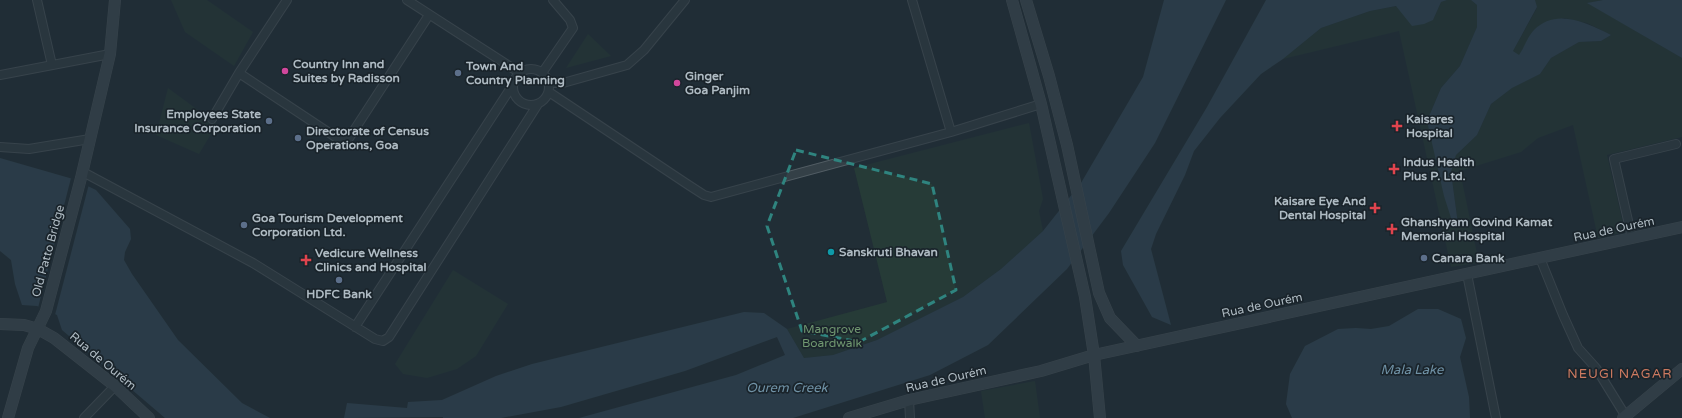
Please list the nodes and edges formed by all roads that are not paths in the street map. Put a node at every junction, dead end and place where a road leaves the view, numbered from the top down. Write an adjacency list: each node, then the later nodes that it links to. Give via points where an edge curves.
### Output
1 (37, 0): 14 (street)
2 (115, 0): 11 (main road, Old Patto Bridge)
3 (287, 0): 15 (street)
4 (407, 0): 10 (street)
5 (553, 0): 16 (street, via 570,20 573,28)
6 (685, 0): 20 (street, via 644,50 627,65 563,83)
7 (912, 0): 25 (street)
8 (1012, 0): 13 (main road)
9 (1026, 0): 12 (main road)
10 (430, 15): 15 (street, via 349,138 340,140); 17 (street)
11 (110, 54): 14 (street); 26 (main road, Old Patto Bridge)
12 (1043, 58): 13 (main road); 37 (main road, via 1067,145 1099,293 1110,318)
13 (1029, 61): 23 (main road)
14 (52, 65): 18 (street)
15 (239, 73): 24 (street)
16 (542, 73): 17 (street, via 531,69); 20 (street)
17 (520, 74): 19 (street)
18 (0, 75)
19 (514, 83): 22 (street, via 516,96 520,101); 35 (street)
20 (549, 83): 21 (street)
21 (549, 92): 22 (street); 25 (street, via 687,184 711,197)
22 (538, 104): 35 (street, via 389,337 383,341 375,339)
23 (1041, 104): 25 (street); 38 (main road, via 1085,297)
24 (212, 119)
25 (951, 132)
26 (90, 139): 28 (street, via 29,150); 29 (main road, Old Patto Bridge)
27 (1676, 144): 31 (street, via 1614,159)
28 (0, 147)
29 (82, 175): 35 (street, via 253,263); 36 (main road, Old Patto Bridge, via 46,311)
30 (1682, 227): 31 (main road, Rua de Ourém)
31 (1632, 238): 32 (main road, Rua de Ourém)
32 (1540, 258): 33 (main road, Rua de Ourém); 42 (street, via 1578,348 1596,368)
33 (1467, 274): 37 (main road, Rua de Ourém); 49 (street)
34 (0, 324): 36 (main road, Rua de Ourém, via 24,324)
35 (355, 327)
36 (38, 329): 40 (main road, Rua de Ourém, via 54,338); 43 (main road, Old Patto Bridge, via 28,348)
37 (1137, 346): 38 (main road, Rua de Ourém)
38 (1094, 355): 41 (main road, Rua de Ourém, via 1041,371); 48 (main road)
39 (1682, 370): 42 (main road)
40 (116, 386): 44 (street); 45 (main road, Rua de Ourém)
41 (909, 400): 46 (main road, Rua de Ourém); 47 (street)
42 (1624, 417)
43 (8, 418)
44 (84, 418)
45 (148, 418)
46 (849, 418)
47 (910, 418)
48 (1100, 418)
49 (1496, 418)

